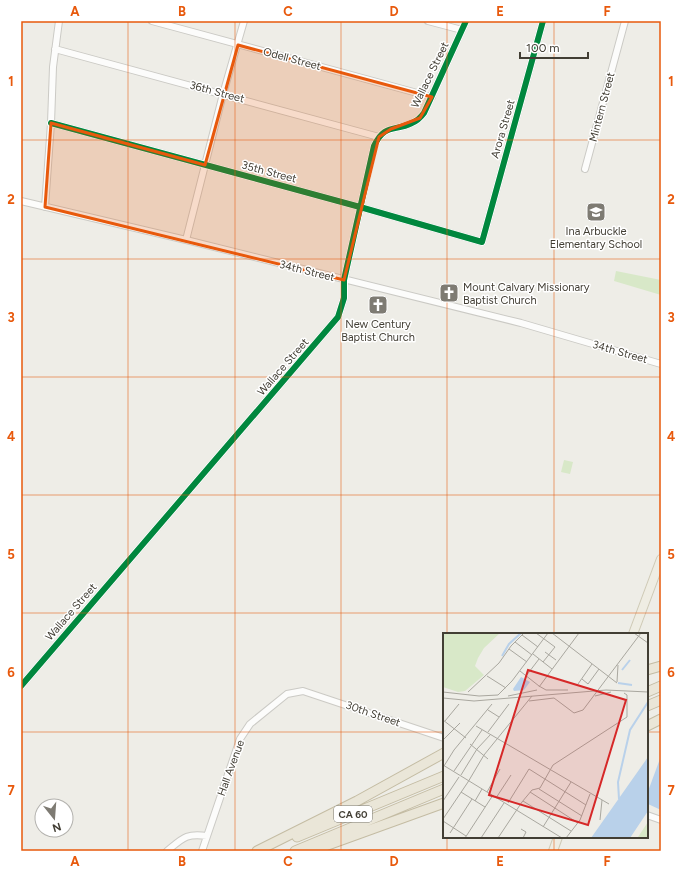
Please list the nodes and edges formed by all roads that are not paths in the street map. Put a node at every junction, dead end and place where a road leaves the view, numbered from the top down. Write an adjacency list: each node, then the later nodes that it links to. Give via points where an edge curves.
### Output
1 (58, 21): 10 (street)
2 (152, 21): 9 (street, Odell Street)
3 (244, 21): 9 (street)
4 (428, 21): 8 (street)
5 (466, 21): 8 (street, Wallace Street)
6 (543, 21): 21 (street, Arora Street)
7 (625, 21): 16 (street, Mintern Street)
8 (462, 30): 12 (street, Wallace Street)
9 (238, 45): 11 (street); 12 (street, Odell Street)
10 (55, 49): 11 (street, 36th Street); 13 (street)
11 (224, 94): 14 (street, 36th Street); 15 (street)
12 (432, 97): 14 (street, Wallace Street, via 420,118 412,124 391,129)
13 (51, 123): 15 (street, 35th Street); 18 (street)
14 (379, 137): 19 (street, Wallace Street, via 374,146)
15 (206, 165): 19 (street, 35th Street); 20 (street)
16 (585, 169)
17 (21, 201): 18 (street, 34th Street)
18 (45, 207): 20 (street, 34th Street)
19 (360, 207): 21 (street, 35th Street); 22 (street, Wallace Street)
20 (186, 240): 22 (street, 34th Street)
21 (482, 242)
22 (344, 280): 23 (street, 34th Street, via 522,323); 28 (street, Wallace Street, via 344,298 338,317)
23 (661, 364)
24 (661, 559): 25 (main road)
25 (633, 633)
26 (661, 666): 27 (highway)
27 (648, 670)
28 (21, 686)
29 (661, 686): 31 (highway)
30 (303, 691): 36 (street, 30th Street); 43 (street, Hall Avenue, via 287,694 250,724 240,739)
31 (648, 692)
32 (661, 700): 33 (highway)
33 (648, 706)
34 (661, 719): 35 (highway)
35 (648, 726)
36 (443, 738)
37 (443, 754): 47 (highway)
38 (443, 776): 48 (highway, CA 60)
39 (443, 789): 49 (highway, CA 60)
40 (443, 803): 50 (highway)
41 (648, 815): 42 (street)
42 (661, 820)
43 (207, 836): 45 (street, via 188,835); 46 (street, Hall Avenue)
44 (558, 838): 51 (main road)
45 (167, 851)
46 (202, 851)
47 (257, 851)
48 (262, 851)
49 (295, 851)
50 (305, 851)
51 (553, 851)

